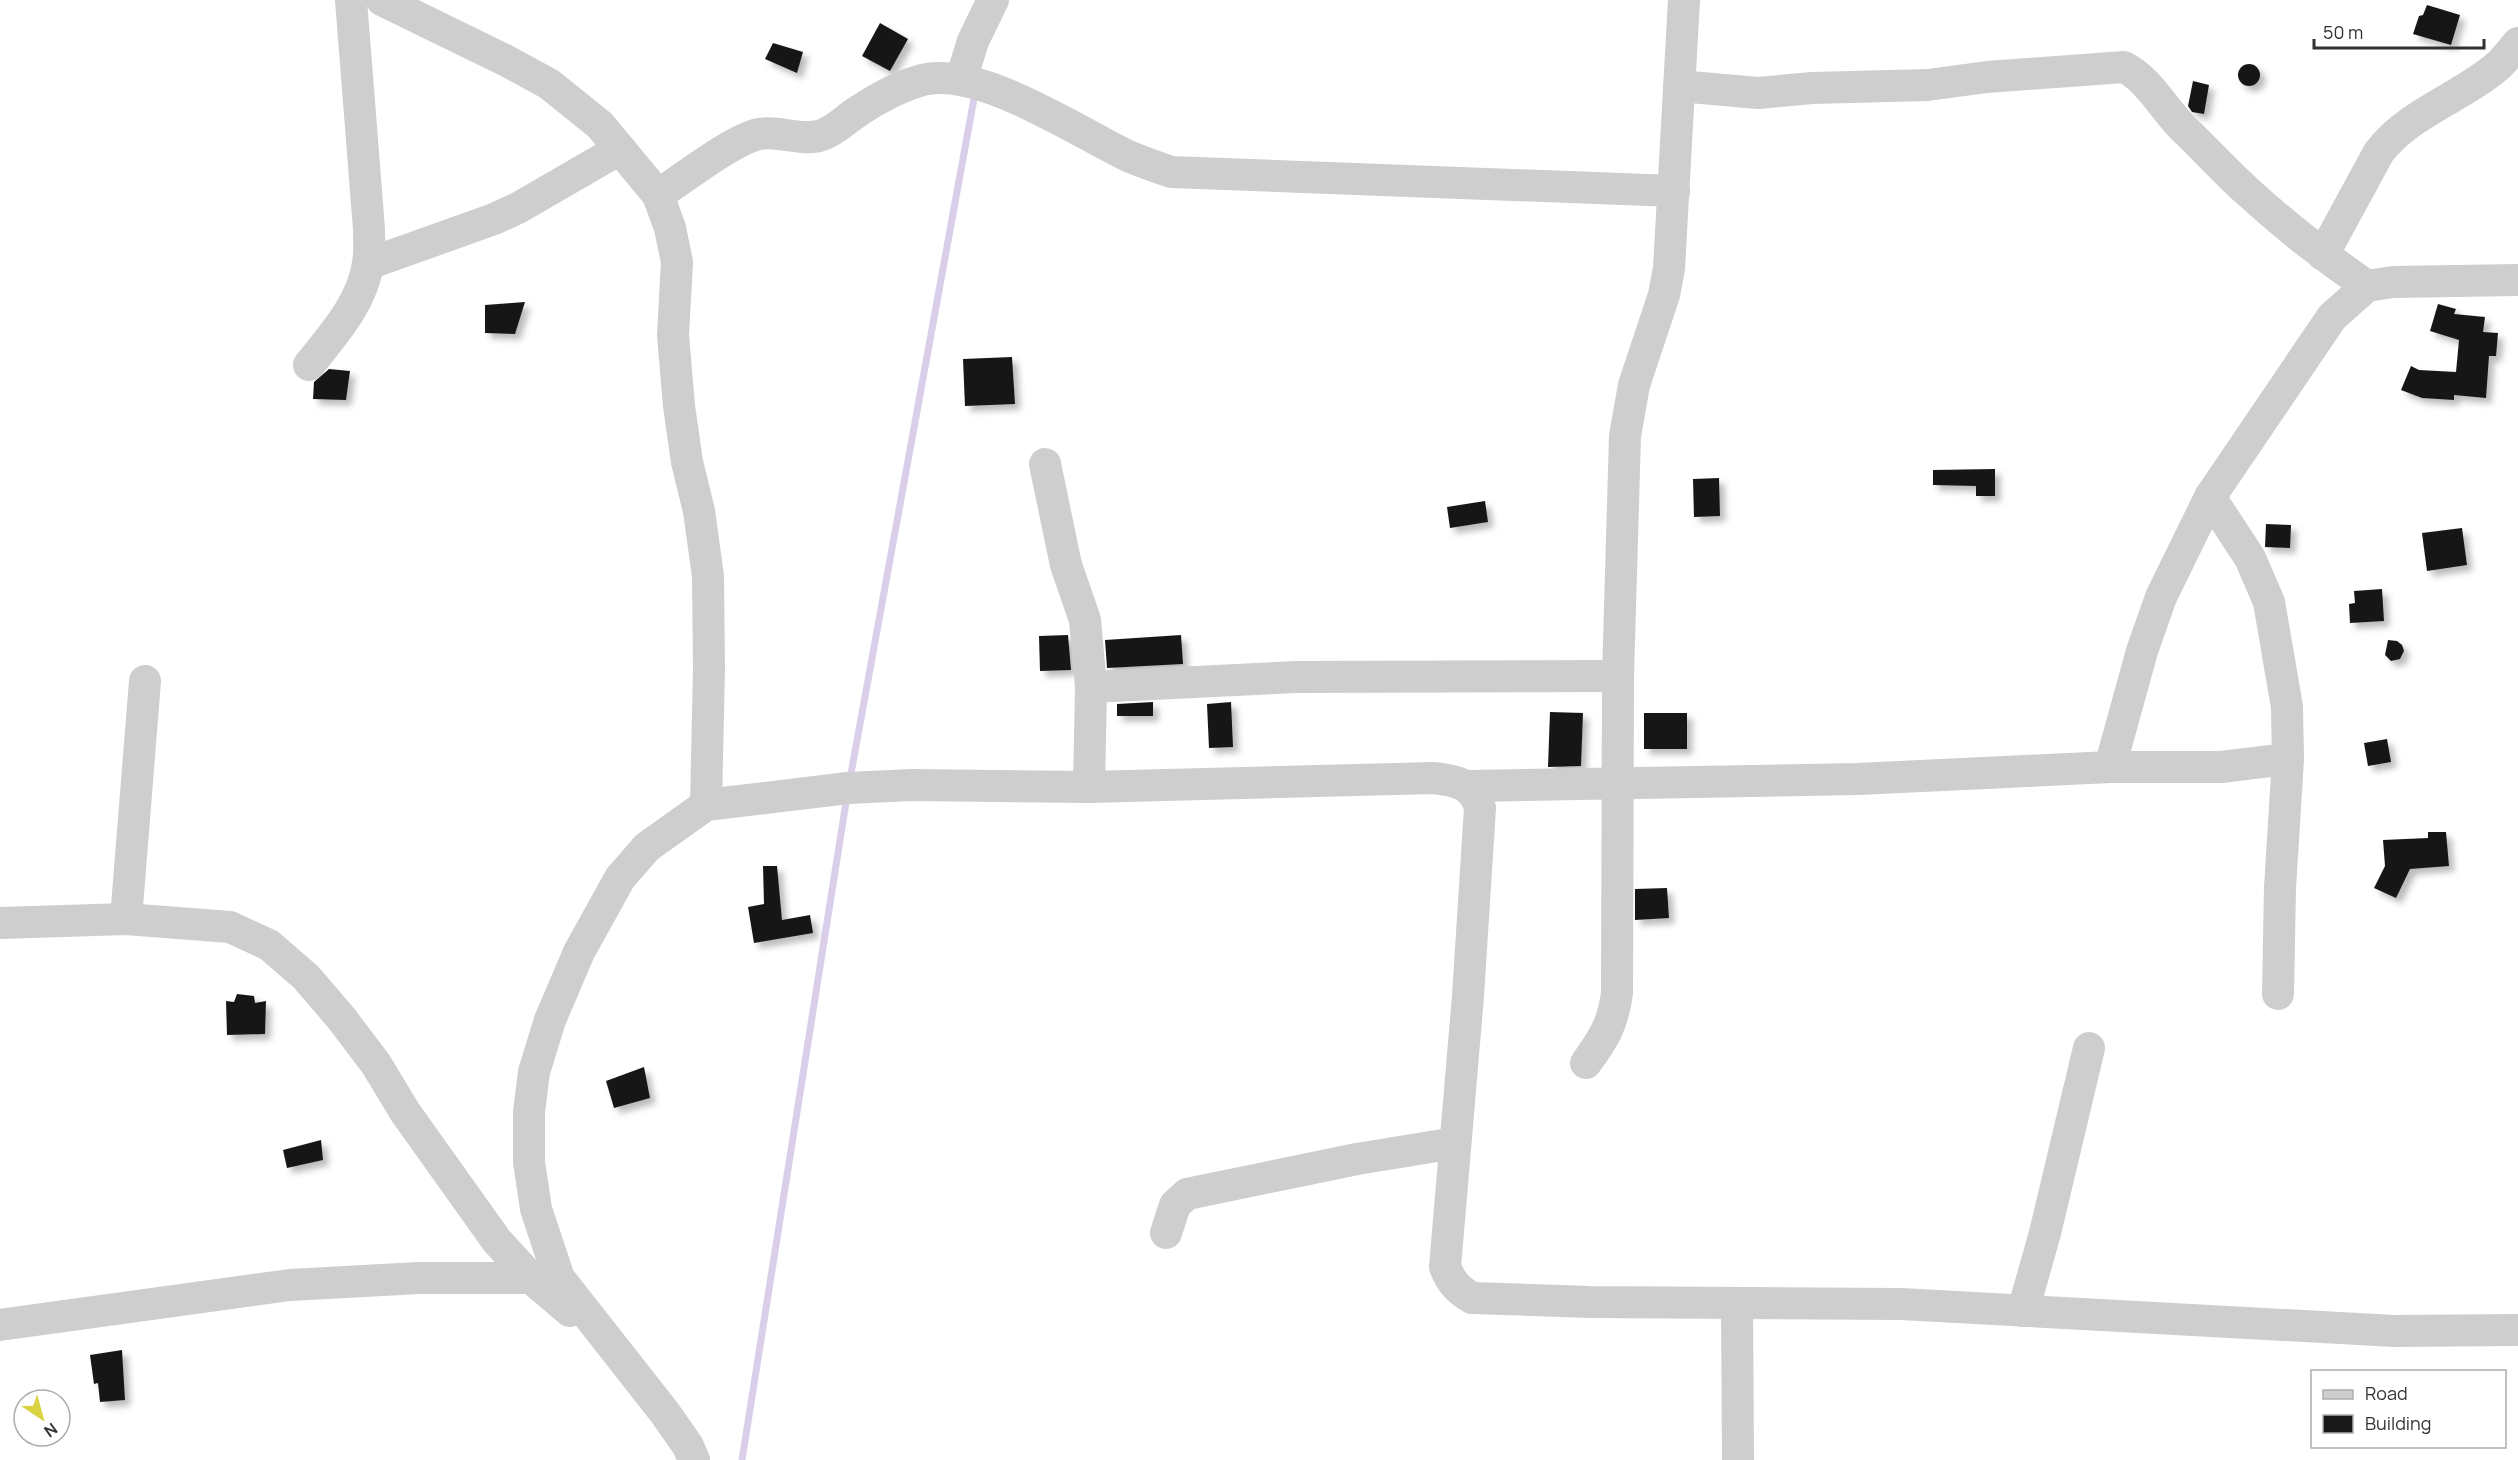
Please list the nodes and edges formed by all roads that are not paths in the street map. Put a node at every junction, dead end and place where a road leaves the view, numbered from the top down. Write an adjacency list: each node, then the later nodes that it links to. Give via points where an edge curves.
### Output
1 (351, 0): 12 (street, via 369,229)
2 (382, 0): 8 (street, via 549,84 600,125)
3 (993, 0): 6 (street, via 973,41)
4 (1684, 0): 7 (street)
5 (2518, 43): 11 (street, via 2500,64 2422,113 2388,140)
6 (961, 80): 9 (street, via 1032,106 1130,157 1171,172); 10 (street, via 923,80 907,86 820,136 757,134)
7 (1679, 86): 9 (street); 11 (street, via 1758,93 1928,85 2124,67 2147,85 2182,128 2246,190)
8 (620, 149): 10 (street); 12 (street, via 502,216)
9 (1674, 191): 18 (street, via 1664,295 1634,385 1625,436)
10 (658, 195): 26 (street, via 677,262 673,334 679,406 708,576)
11 (2323, 255): 14 (street)
12 (368, 264): 15 (street, via 346,317)
13 (2518, 280): 14 (street)
14 (2367, 286): 17 (street, via 2332,316)
15 (309, 365)
16 (1045, 464): 20 (street, via 1066,565 1085,620)
17 (2210, 497): 21 (street, via 2250,558 2269,602 2287,707); 22 (street, via 2161,597)
18 (1618, 676): 20 (street, via 1296,677); 23 (street)
19 (145, 681): 27 (street)
20 (1091, 687): 25 (street)
21 (2288, 759): 22 (street, via 2221,767); 29 (street)
22 (2110, 767): 23 (street, via 1858,779)
23 (1619, 782): 24 (street); 31 (street, via 1617,993 1608,1031)
24 (1468, 786): 25 (street, via 1433,778); 32 (street, via 1477,796 1480,808)
25 (1089, 787): 26 (street, via 848,788)
26 (706, 806): 39 (street, via 647,847 620,878 579,952 550,1020 534,1072 529,1162 536,1209 559,1278)
27 (126, 919): 28 (street); 34 (street, via 230,927 268,945 306,977 376,1064 405,1112 497,1241)
28 (0, 923)
29 (2278, 994)
30 (2089, 1048): 36 (street)
31 (1586, 1063)
32 (1455, 1143): 33 (street, via 1187,1194 1175,1204); 35 (street, via 1445,1267 1460,1292 1472,1298 1518,1301)
33 (1166, 1233)
34 (531, 1278): 37 (street, via 418,1278 290,1285); 39 (street, via 559,1304)
35 (1737, 1304): 36 (street, via 1901,1304); 41 (street)
36 (2023, 1311): 38 (street, via 2394,1331)
37 (0, 1325)
38 (2518, 1330)
39 (603, 1334): 40 (street, via 666,1413)
40 (694, 1460)
41 (1738, 1460)

